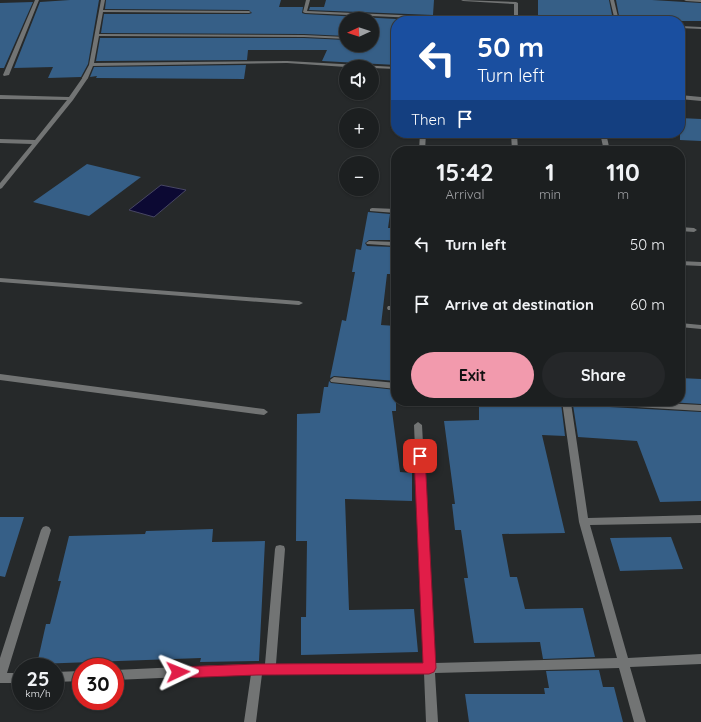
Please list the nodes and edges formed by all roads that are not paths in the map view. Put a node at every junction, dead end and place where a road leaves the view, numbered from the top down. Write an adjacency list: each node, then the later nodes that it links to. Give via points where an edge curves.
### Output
1 (37, 0): 23 (street)
2 (103, 0): 8 (street)
3 (308, 0): 10 (street, via 305,12)
4 (463, 0): 11 (street, via 516,3)
5 (612, 0): 12 (street)
6 (686, 0): 7 (street)
7 (701, 1)
8 (101, 11): 9 (street); 17 (street)
9 (249, 12)
10 (339, 15)
11 (515, 16)
12 (616, 16)
13 (379, 18): 14 (street)
14 (391, 18)
15 (685, 27): 16 (street)
16 (701, 28)
17 (97, 35): 18 (street); 19 (street)
18 (339, 38)
19 (91, 65): 20 (street, via 287,62); 26 (street)
20 (339, 65)
21 (379, 67): 22 (street)
22 (391, 68)
23 (6, 75)
24 (0, 97): 26 (street)
25 (685, 97): 27 (street)
26 (72, 99): 29 (street)
27 (701, 99)
28 (0, 141): 29 (street)
29 (37, 142): 30 (street)
30 (0, 187)
31 (372, 210): 32 (street)
32 (391, 211)
33 (685, 229): 34 (street)
34 (694, 230)
35 (369, 243): 36 (street)
36 (391, 244)
37 (685, 263): 38 (street)
38 (701, 264)
39 (0, 280): 40 (street)
40 (299, 304)
41 (685, 325): 42 (street)
42 (701, 327)
43 (0, 377): 49 (street)
44 (334, 380): 45 (street)
45 (391, 386)
46 (567, 406): 52 (street)
47 (664, 406): 48 (street)
48 (701, 408)
49 (264, 412)
50 (418, 425): 57 (street)
51 (701, 519): 52 (street)
52 (584, 522): 56 (street)
53 (46, 530): 61 (street)
54 (280, 549): 59 (street)
55 (701, 659): 56 (street)
56 (624, 664): 57 (street); 65 (street)
57 (429, 668): 59 (street); 64 (street)
58 (257, 669): 59 (street); 60 (street); 63 (street)
59 (270, 670)
60 (124, 675)
61 (0, 677): 62 (street)
62 (12, 678)
63 (250, 722)
64 (432, 722)
65 (640, 722)

